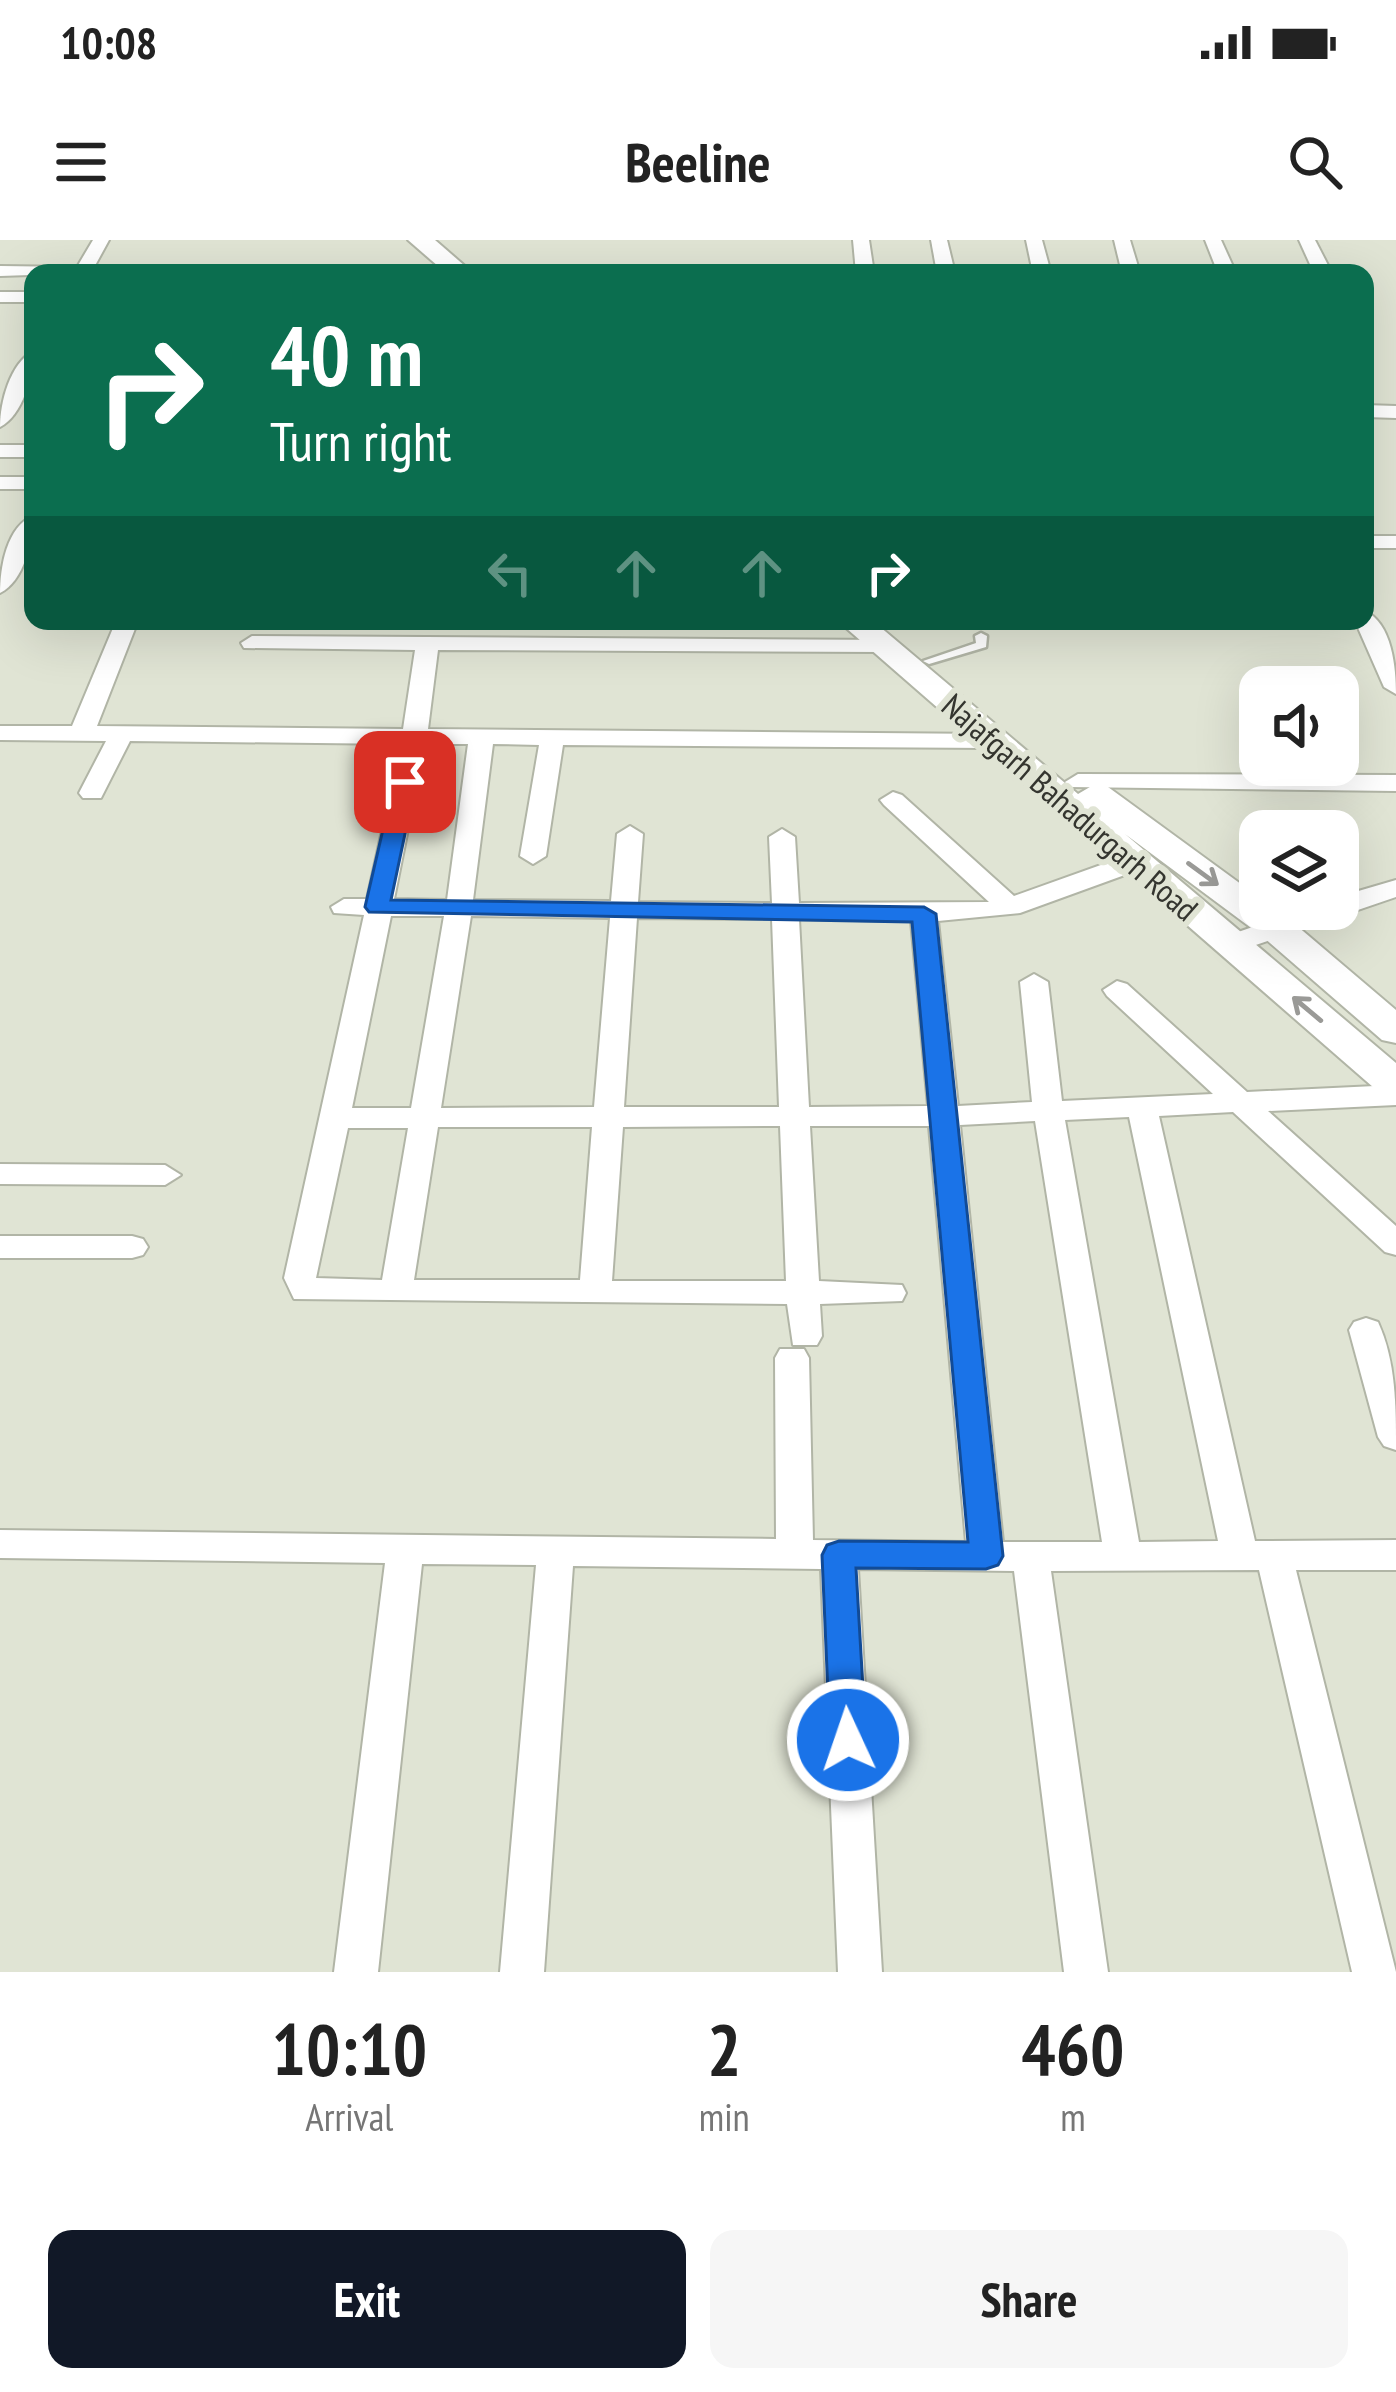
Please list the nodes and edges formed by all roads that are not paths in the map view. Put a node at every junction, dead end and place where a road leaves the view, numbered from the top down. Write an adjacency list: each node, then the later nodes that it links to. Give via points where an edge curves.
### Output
1 (392, 240): 3 (main road)
2 (420, 240): 4 (main road)
3 (421, 264)
4 (450, 264)
5 (24, 372): 6 (street)
6 (2, 414)
7 (24, 541): 8 (street)
8 (11, 571)
9 (124, 630): 18 (street)
10 (1370, 630): 16 (street)
11 (882, 633): 13 (street); 15 (main road, Najafgarh Bahadurgarh Road); 23 (main road, Najafgarh Bahadurgarh Road)
12 (982, 636): 15 (lane, via 982,645)
13 (408, 637): 14 (street); 20 (street)
14 (253, 643)
15 (929, 662): 24 (main road, Najafgarh Bahadurgarh Road)
16 (1396, 686)
17 (0, 734): 18 (street)
18 (81, 735): 19 (street)
19 (121, 735): 20 (street); 26 (street)
20 (414, 740): 21 (street); 35 (street)
21 (481, 740): 22 (street); 37 (street)
22 (552, 740): 23 (street); 30 (street)
23 (990, 741): 31 (main road, Najafgarh Bahadurgarh Road)
24 (1078, 782): 25 (street); 33 (main road, Najafgarh Bahadurgarh Road, one-way to 33)
25 (1396, 783)
26 (92, 793)
27 (893, 800): 36 (street)
28 (630, 834): 38 (street)
29 (782, 837): 39 (street)
30 (533, 856)
31 (1135, 862): 36 (street); 44 (main road, Najafgarh Bahadurgarh Road)
32 (1384, 891): 40 (street)
33 (1239, 901)
34 (344, 907): 35 (street)
35 (377, 907): 37 (street); 55 (street)
36 (1010, 907): 41 (street)
37 (459, 908): 38 (street); 56 (street)
38 (624, 911): 39 (street); 57 (street)
39 (785, 913): 41 (street); 54 (street)
40 (1396, 913)
41 (924, 914): 53 (street)
42 (1270, 930): 44 (street)
43 (1278, 930): 47 (main road, Najafgarh Bahadurgarh Road)
44 (1231, 944): 48 (main road, Najafgarh Bahadurgarh Road, one-way to 44)
45 (1034, 982): 52 (street)
46 (1117, 990): 50 (street)
47 (1396, 1031)
48 (1396, 1085)
49 (1396, 1095): 50 (street)
50 (1241, 1102): 51 (street); 60 (street)
51 (1142, 1106): 52 (street); 78 (street)
52 (1048, 1110): 53 (street); 77 (street)
53 (944, 1116): 54 (street); 75 (street)
54 (795, 1117): 57 (street); 65 (street)
55 (335, 1118): 56 (street); 63 (street, via 301,1284 316,1292)
56 (425, 1118): 57 (street); 63 (street)
57 (608, 1118): 64 (street)
58 (0, 1174): 59 (street)
59 (165, 1174)
60 (1396, 1244)
61 (0, 1247): 62 (street)
62 (132, 1247)
63 (396, 1291): 64 (street)
64 (595, 1292): 65 (street)
65 (803, 1292): 66 (street); 72 (street)
66 (890, 1293)
67 (1366, 1330): 68 (street)
68 (1396, 1437)
69 (0, 1544): 70 (street)
70 (405, 1550): 71 (street); 79 (street)
71 (556, 1552): 72 (street); 80 (street)
72 (795, 1553): 73 (street)
73 (839, 1555): 75 (street); 81 (street)
74 (1396, 1555): 78 (street)
75 (986, 1556): 76 (street)
76 (1031, 1557): 77 (street); 82 (street)
77 (1123, 1557): 78 (street)
78 (1258, 1558): 83 (street)
79 (356, 1972)
80 (522, 1972)
81 (860, 1972)
82 (1085, 1972)
83 (1374, 1972)

